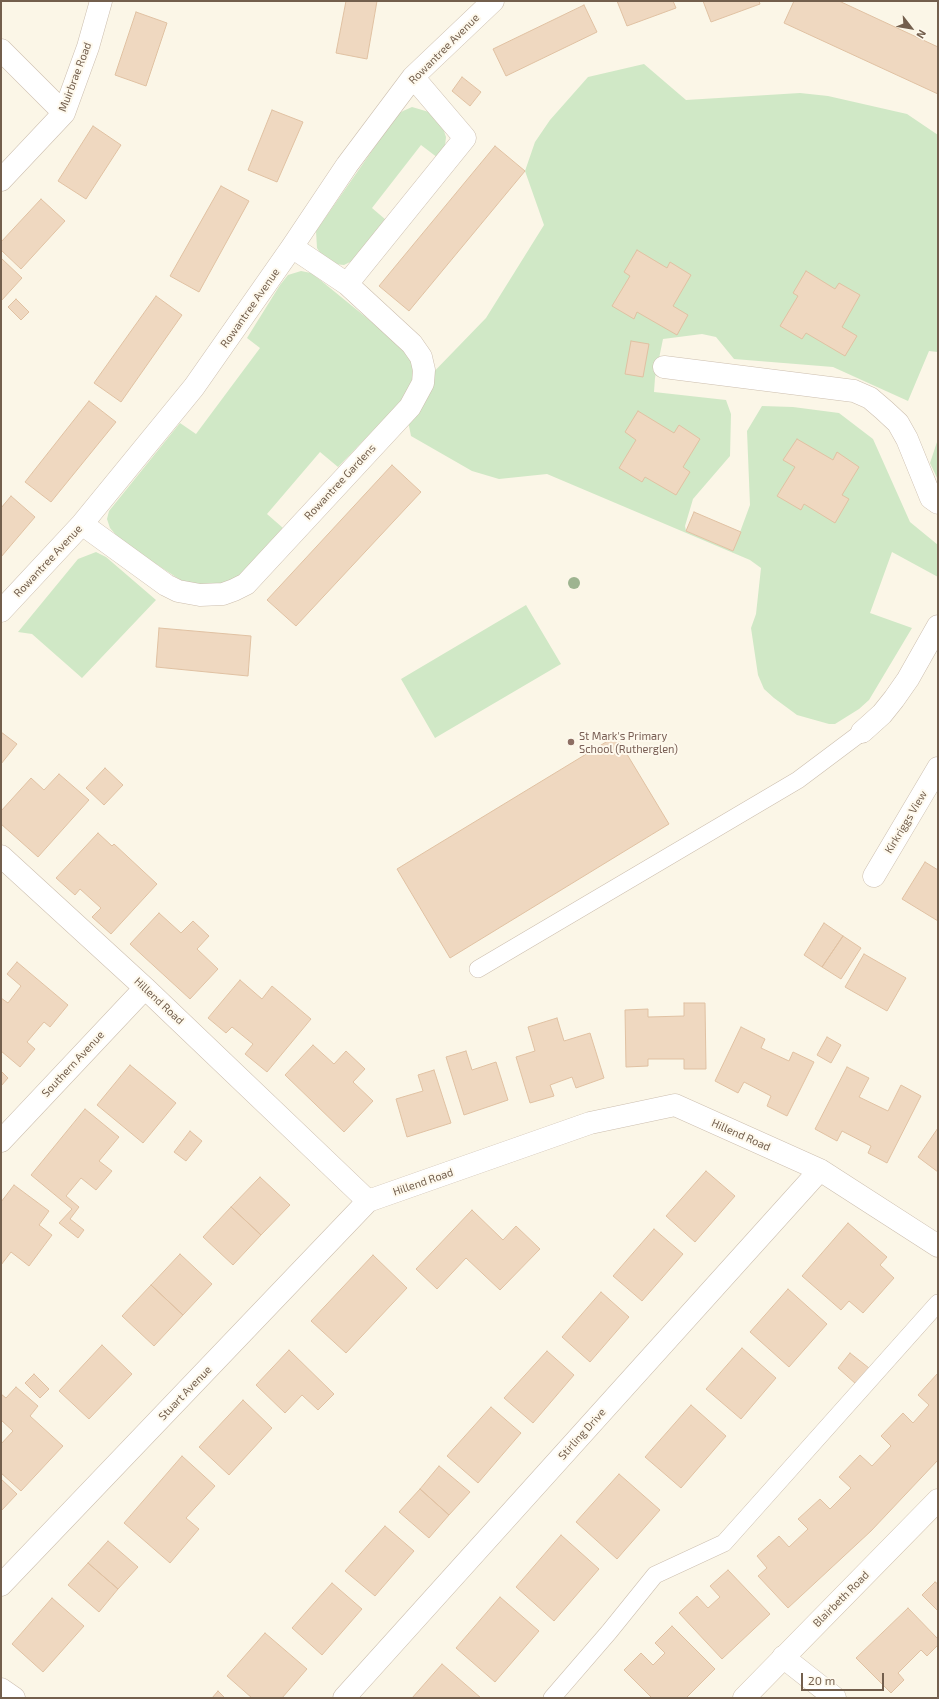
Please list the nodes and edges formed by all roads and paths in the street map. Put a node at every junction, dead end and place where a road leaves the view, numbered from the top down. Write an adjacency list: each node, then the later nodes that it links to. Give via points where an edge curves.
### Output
1 (101, 1): 5 (street, Muirbrae Road, via 88,47)
2 (492, 1): 4 (street, Rowantree Avenue)
3 (1, 50): 5 (street)
4 (413, 77): 7 (street, Rowantree Avenue, via 347,165); 8 (street, via 465,138)
5 (64, 113): 6 (street, Muirbrae Road)
6 (1, 180)
7 (292, 248): 8 (street, Rowantree Gardens); 11 (street, Rowantree Avenue, via 194,387)
8 (347, 284): 11 (street, Rowantree Gardens, via 412,344 421,357 423,383 410,407 246,584 223,594 210,596 178,591 166,586)
9 (664, 367): 10 (street, via 854,391 870,398 898,423 931,498)
10 (938, 503)
11 (82, 524): 12 (street, Rowantree Avenue)
12 (1, 611)
13 (938, 626): 14 (street, via 894,699)
14 (862, 732): 18 (lane, via 798,780)
15 (938, 768): 17 (street, Kirkriggs View)
16 (1, 856): 19 (street, Hillend Road)
17 (874, 876)
18 (478, 969)
19 (145, 988): 20 (street, Southern Avenue); 22 (street, Hillend Road)
20 (1, 1141)
21 (820, 1170): 22 (street, Hillend Road, via 675,1105 590,1123); 23 (street, Hillend Road); 30 (street, Stirling Drive)
22 (368, 1201): 26 (street, Stuart Avenue)
23 (938, 1246)
24 (938, 1303): 31 (lane, via 724,1544 655,1575 610,1632)
25 (938, 1500): 27 (street, Blairbeth Road)
26 (1, 1585)
27 (783, 1657): 32 (street, Blairbeth Road); 33 (street)
28 (1, 1689): 29 (street)
29 (14, 1698)
30 (344, 1698)
31 (552, 1698)
32 (744, 1698)
33 (835, 1698)

